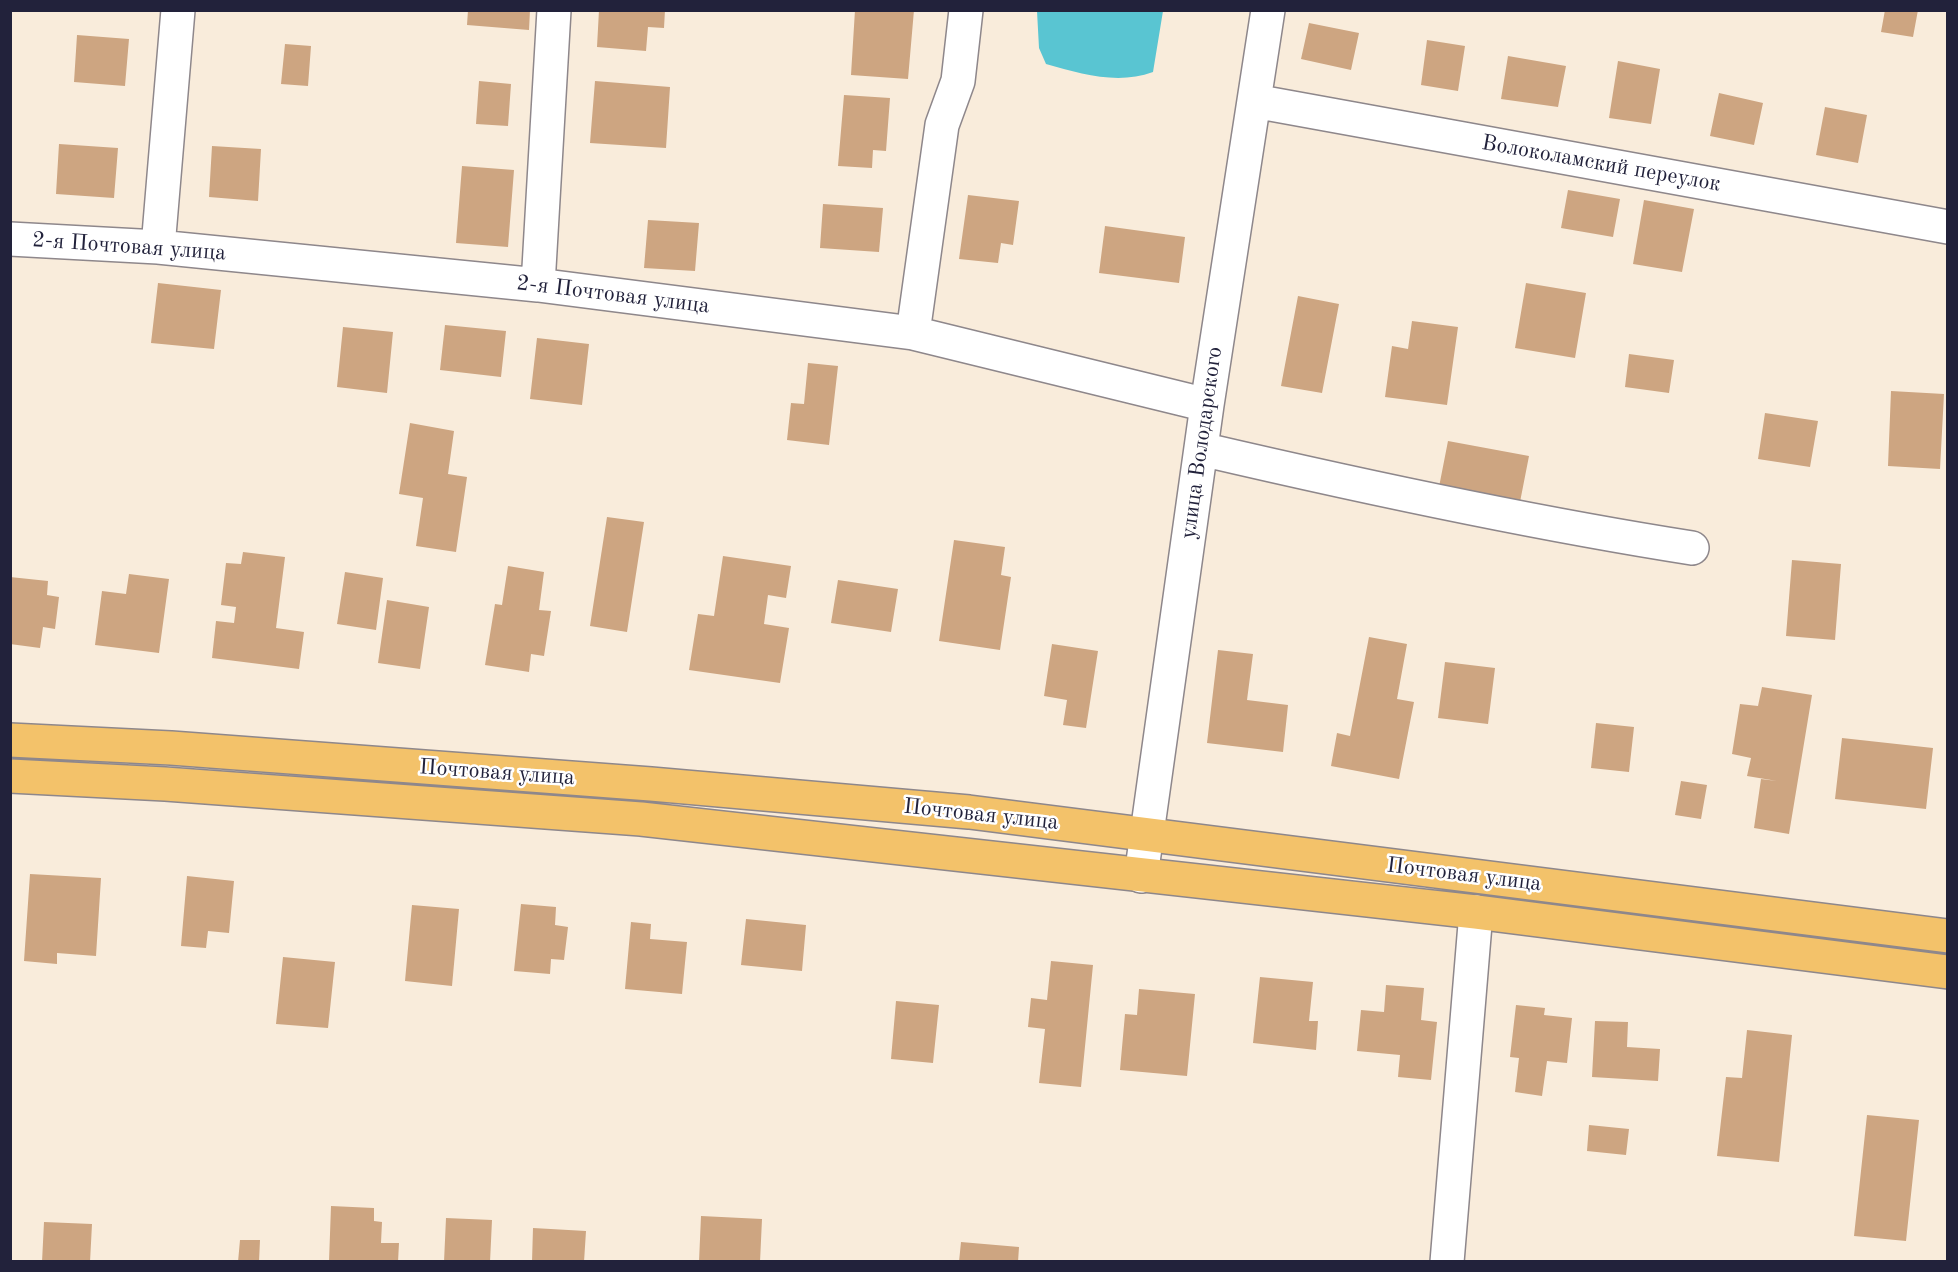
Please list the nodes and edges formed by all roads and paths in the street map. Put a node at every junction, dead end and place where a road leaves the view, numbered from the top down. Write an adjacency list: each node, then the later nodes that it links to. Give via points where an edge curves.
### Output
1 (178, 10): 8 (street)
2 (554, 10): 9 (street)
3 (966, 10): 10 (street, via 958,81 942,125)
4 (1268, 10): 5 (street, улица Володарского)
5 (1254, 100): 6 (street, Волоколамский переулок); 11 (street, улица Володарского)
6 (1947, 227)
7 (10, 239): 8 (street, 2-я Почтовая улица)
8 (158, 247): 9 (street, 2-я Почтовая улица)
9 (538, 285): 10 (street, 2-я Почтовая улица)
10 (913, 333): 11 (street, 2-я Почтовая улица)
11 (1207, 405): 12 (street, улица Володарского)
12 (1201, 449): 13 (street, via 1395,495); 16 (street, улица Володарского)
13 (1692, 548)
14 (10, 741): 16 (main road, Почтовая улица, via 171,748 651,784 969,812)
15 (10, 776): 17 (main road, Почтовая улица, via 234,788 641,819)
16 (1147, 835): 17 (street, улица Володарского); 19 (main road, Почтовая улица)
17 (1141, 876): 18 (main road, Почтовая улица)
18 (1476, 912): 20 (main road, Почтовая улица); 21 (street)
19 (1947, 936)
20 (1947, 972)
21 (1447, 1262)

